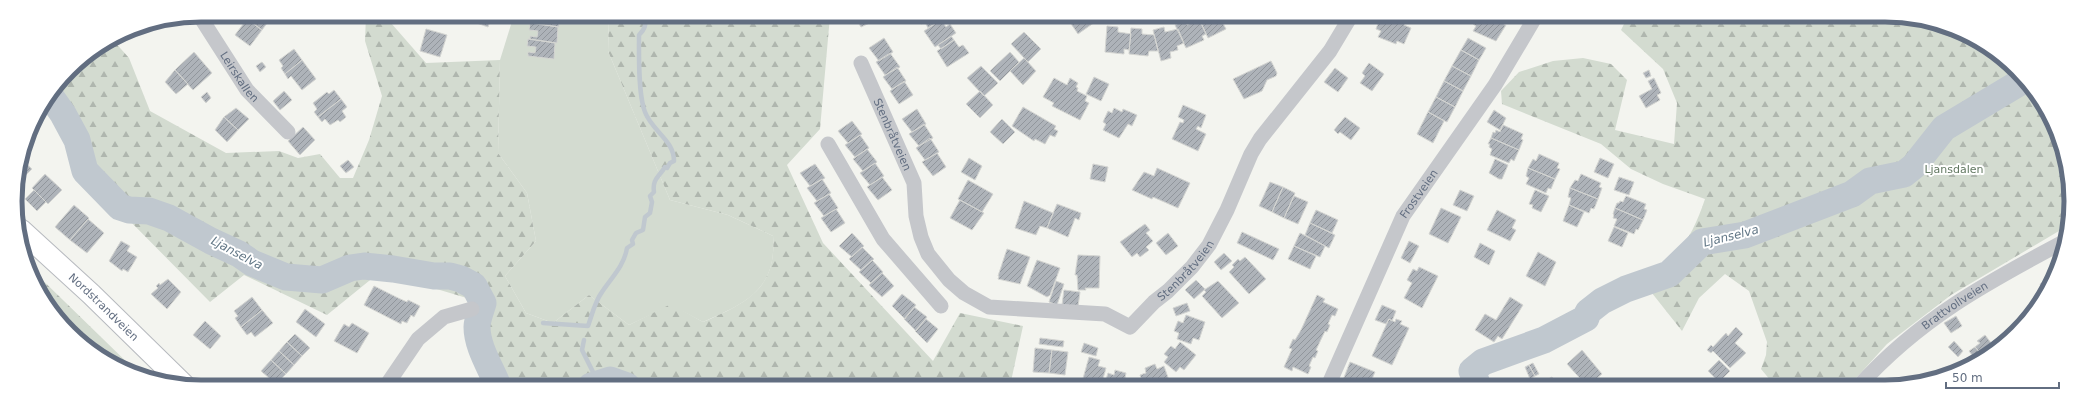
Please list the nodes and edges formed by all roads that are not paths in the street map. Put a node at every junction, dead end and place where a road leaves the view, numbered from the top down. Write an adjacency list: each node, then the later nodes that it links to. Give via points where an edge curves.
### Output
1 (204, 22): 5 (street, Leirskallen, via 248,90)
2 (1347, 22): 9 (street, Stenbråtveien, via 1330,51 1260,139 1209,245 1192,267 1130,327 1105,314 1005,309 984,305 964,294)
3 (1532, 22): 15 (street, Frostveien, via 1495,85 1403,216)
4 (861, 63): 9 (street, Stenbråtveien, via 914,183 916,216)
5 (288, 132)
6 (828, 144): 10 (street, via 883,239)
7 (25, 233): 13 (main road, Nordstrandveien)
8 (2059, 244): 16 (street, Brattvollveien, via 1984,285 1938,314 1894,349)
9 (928, 254): 10 (street)
10 (908, 268): 11 (street)
11 (941, 306)
12 (472, 309): 14 (street, via 444,317 423,334)
13 (177, 378)
14 (390, 380)
15 (1331, 380)
16 (1865, 380)

